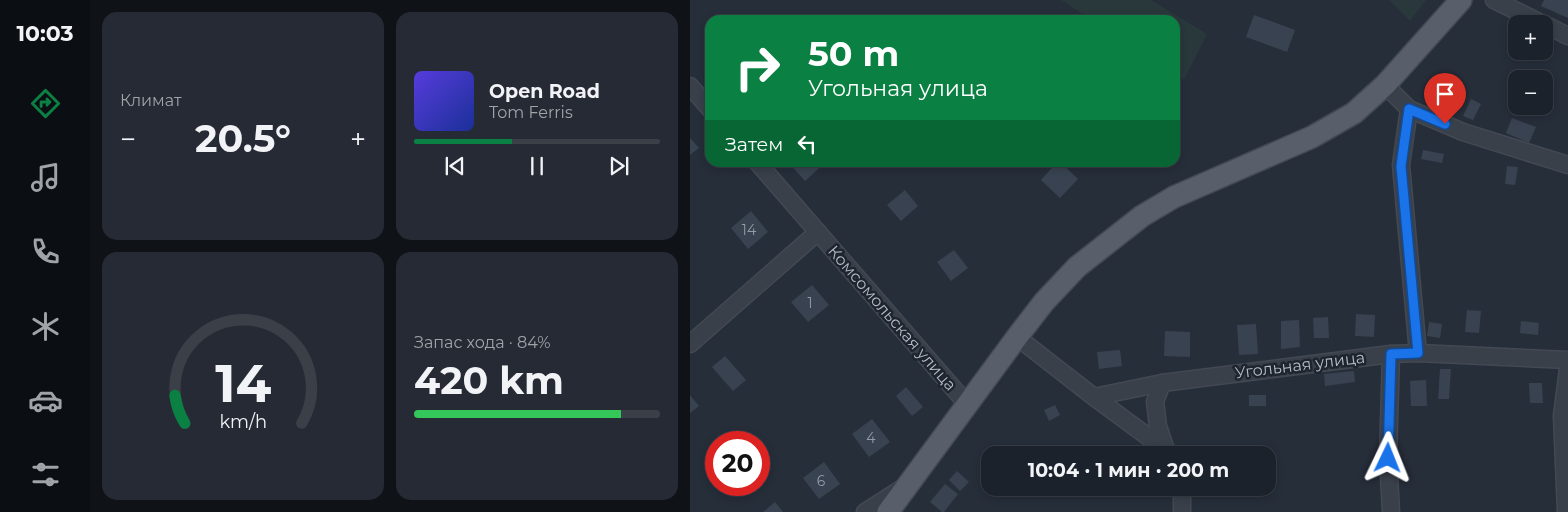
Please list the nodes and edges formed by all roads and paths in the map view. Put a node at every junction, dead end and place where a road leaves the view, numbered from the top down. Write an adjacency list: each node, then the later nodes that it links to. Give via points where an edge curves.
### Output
1 (1461, 0): 7 (main road)
2 (1494, 0): 3 (street)
3 (1525, 15)
4 (1553, 29): 5 (street)
5 (1568, 36)
6 (690, 86): 8 (street)
7 (1384, 86): 9 (street); 13 (main road, via 1354,113 1312,137 1174,197 1142,216 1077,267)
8 (705, 103)
9 (1409, 109): 10 (street, via 1463,132); 15 (street, via 1401,166)
10 (1568, 165)
11 (761, 167): 12 (street, Комсомольская улица)
12 (818, 232): 14 (street, Комсомольская улица); 21 (street, Комсомольская улица)
13 (1017, 337): 20 (street); 21 (main road)
14 (690, 344)
15 (1418, 353): 16 (street, Угольная улица); 17 (street, Угольная улица)
16 (1391, 354): 19 (street, Угольная улица); 29 (street)
17 (1568, 360)
18 (1568, 369): 30 (street, via 1562,416)
19 (1162, 383): 20 (street, Угольная улица); 23 (street, via 1155,402)
20 (1094, 397): 22 (street)
21 (967, 404): 24 (main road)
22 (1159, 446)
23 (1165, 446)
24 (908, 485): 26 (street); 27 (main road)
25 (1182, 496): 28 (street)
26 (865, 512)
27 (888, 512)
28 (1182, 512)
29 (1390, 512)
30 (1566, 512)

